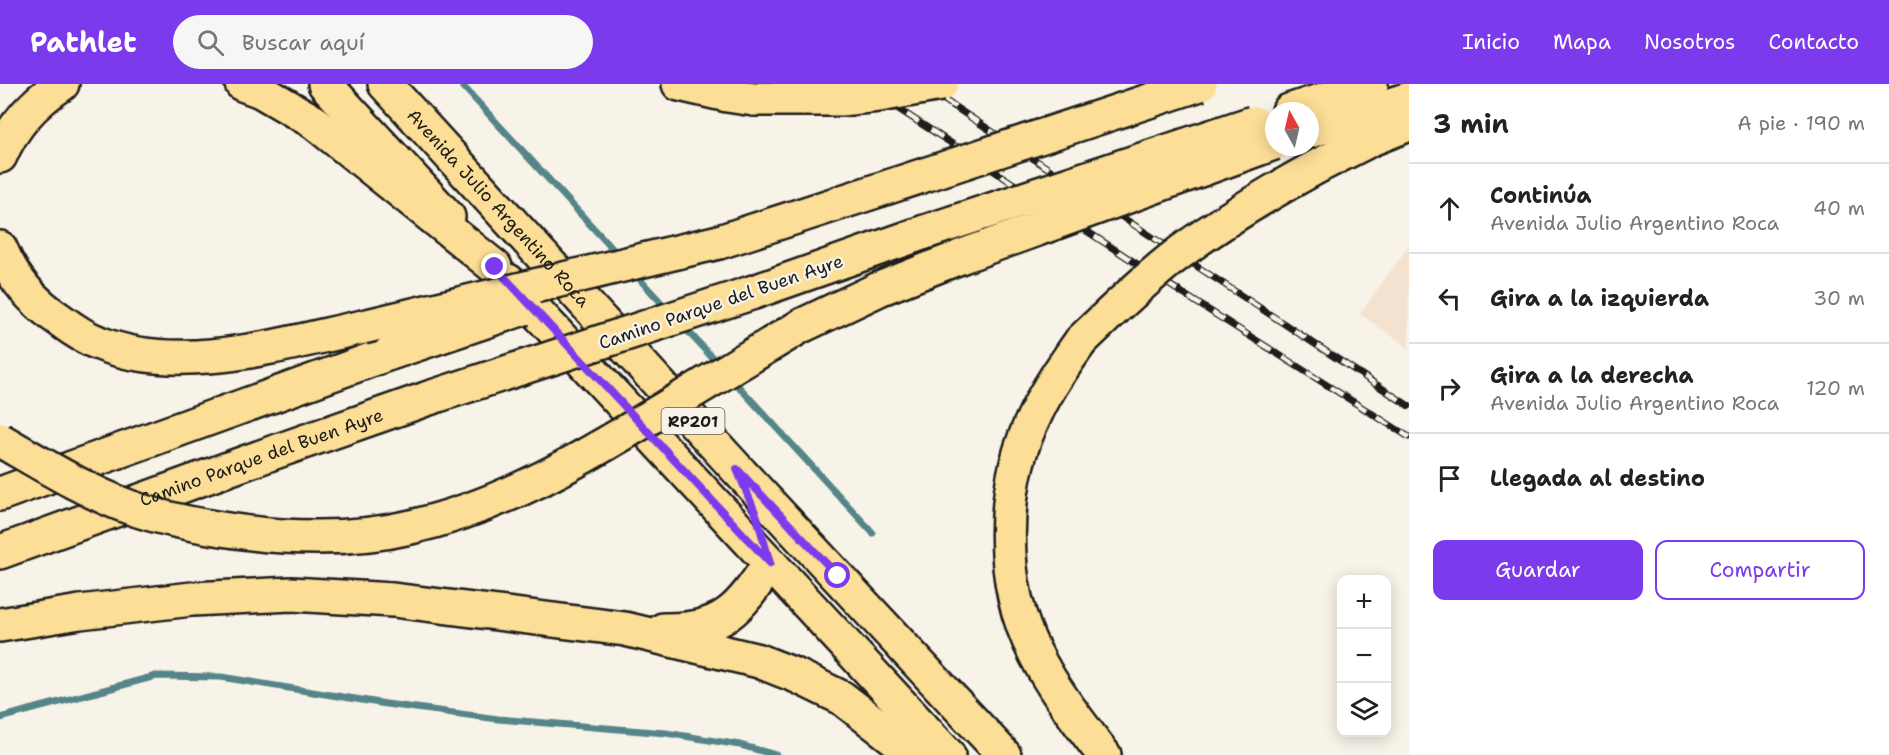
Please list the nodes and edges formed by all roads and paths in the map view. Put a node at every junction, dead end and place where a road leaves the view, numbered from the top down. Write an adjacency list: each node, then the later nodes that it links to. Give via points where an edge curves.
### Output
1 (62, 84): 15 (main road, via 43,96 21,119)
2 (242, 84): 18 (main road, via 314,122)
3 (325, 84): 18 (main road, RP201)
4 (385, 84): 20 (main road, Avenida Julio Argentino Roca / RP201)
5 (680, 84): 6 (main road, bridge, via 754,99 840,99)
6 (941, 84)
7 (1200, 84): 16 (main road, bridge)
8 (1371, 84): 10 (main road)
9 (1409, 99): 12 (main road)
10 (1316, 102)
11 (1409, 124): 29 (main road, bridge, via 1371,139 1257,200 1169,261 1081,341 1034,416 1018,459 1010,501 1008,550 1017,604 1034,652 1060,696)
12 (1319, 128)
13 (1265, 129): 22 (main road, Camino Parque del Buen Ayre, bridge, via 925,232 272,453)
14 (1265, 129): 19 (main road, bridge, via 879,289 801,326 534,484 499,500 410,528 301,537 213,528 130,507 66,478)
15 (0, 156)
16 (724, 240): 17 (main road, bridge, via 273,346 209,356 166,357 99,343 70,327 24,290); 21 (main road, bridge, via 390,353)
17 (0, 248)
18 (495, 267): 23 (main road, RP201)
19 (0, 440)
20 (737, 469): 23 (main road); 28 (main road, Avenida Julio Argentino Roca / RP201)
21 (0, 494)
22 (0, 552)
23 (770, 563): 25 (main road, via 738,608 716,622 681,630); 27 (main road, RP201)
24 (0, 625): 25 (main road, via 192,599 291,594 393,600)
25 (625, 629): 26 (main road, via 759,661 797,676 842,698)
26 (915, 755)
27 (948, 755)
28 (1004, 755)
29 (1104, 755)

